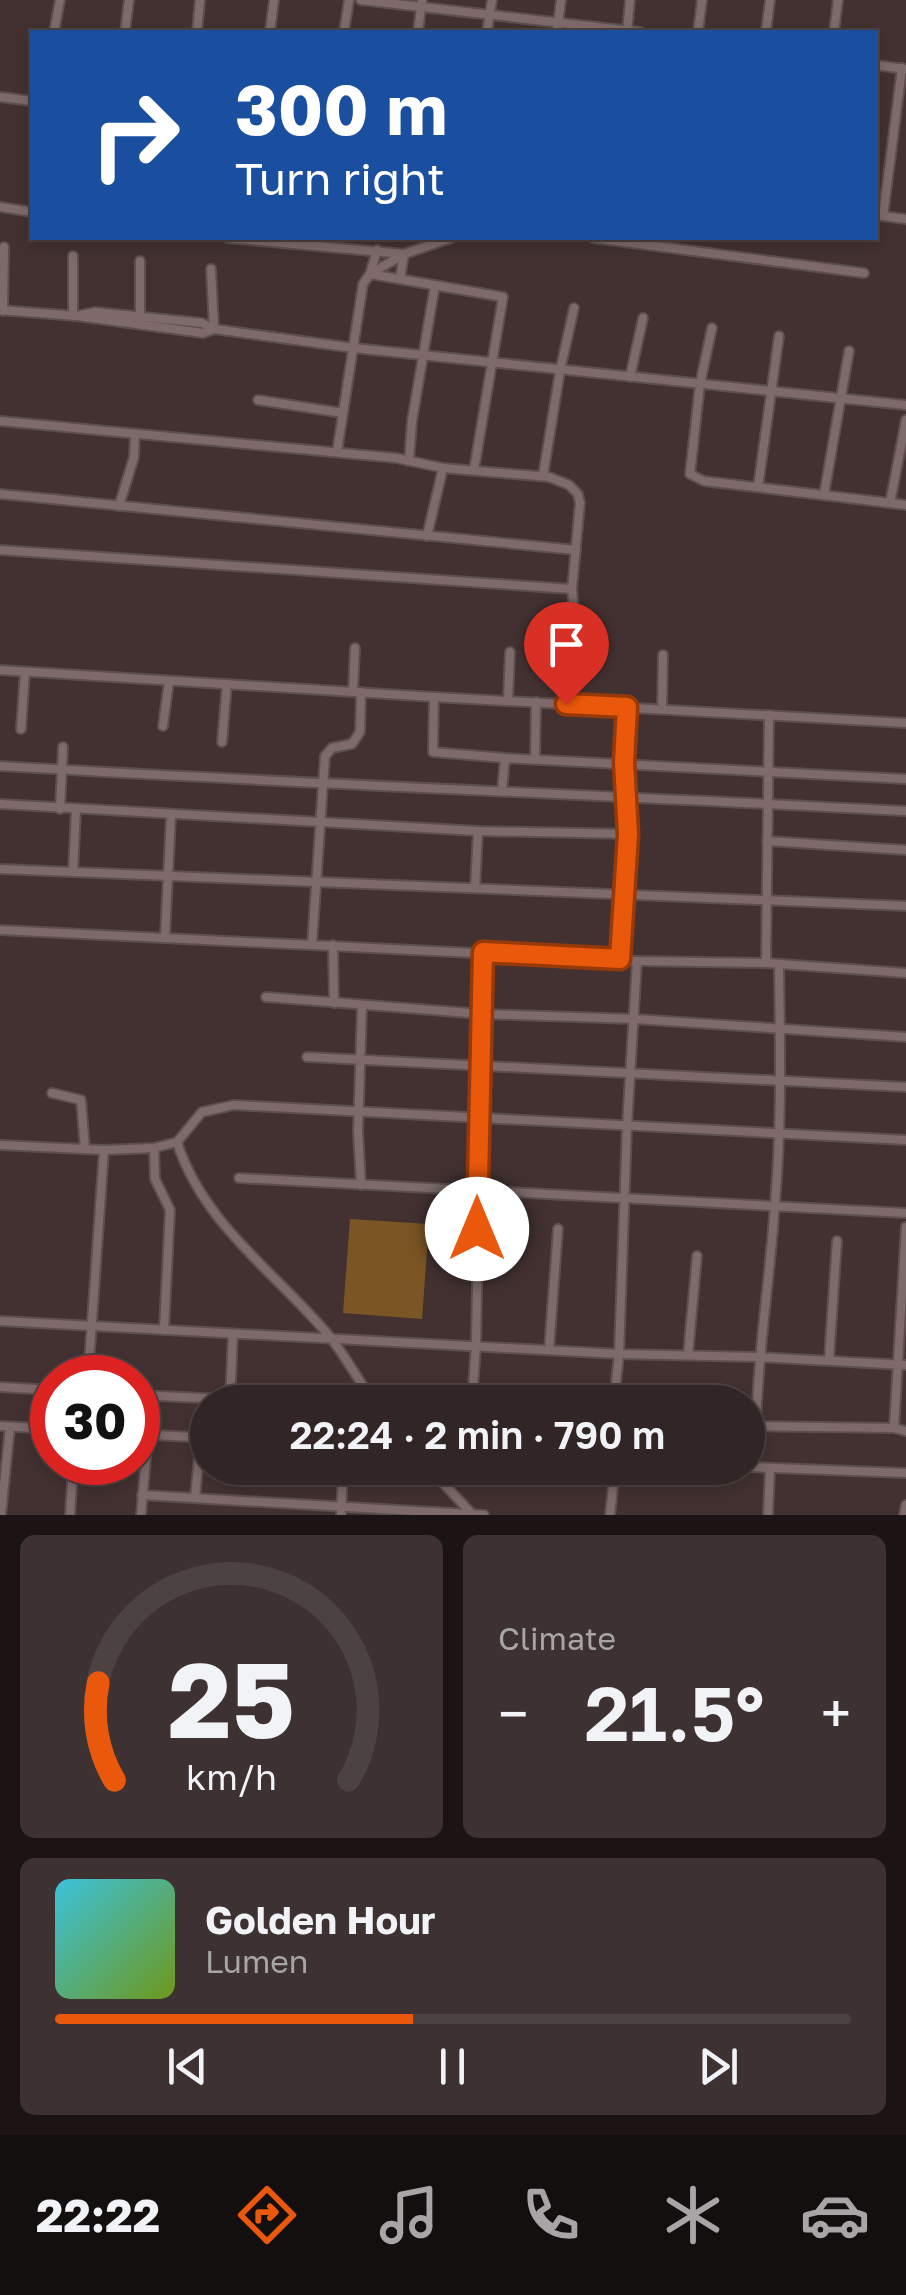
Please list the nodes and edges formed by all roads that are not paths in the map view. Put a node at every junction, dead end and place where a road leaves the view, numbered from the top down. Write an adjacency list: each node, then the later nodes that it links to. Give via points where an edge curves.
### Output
1 (60, 0): 16 (street)
2 (129, 0): 17 (street)
3 (200, 0): 18 (street)
4 (274, 0): 19 (street)
5 (348, 0): 20 (street)
6 (361, 0): 13 (street)
7 (492, 0): 14 (street)
8 (561, 0): 15 (street)
9 (630, 0): 24 (street)
10 (702, 0): 25 (street)
11 (770, 0): 26 (street)
12 (838, 0): 27 (street)
13 (422, 3): 14 (street); 21 (street)
14 (490, 14): 15 (street); 22 (street)
15 (557, 28): 23 (street)
16 (54, 30)
17 (125, 30)
18 (197, 30)
19 (270, 30)
20 (344, 30)
21 (418, 30)
22 (487, 30)
23 (592, 30)
24 (627, 30)
25 (698, 30)
26 (766, 30)
27 (834, 30)
28 (878, 65): 29 (street)
29 (904, 69): 34 (street)
30 (0, 96): 31 (street)
31 (30, 101)
32 (0, 207): 33 (street)
33 (30, 212)
34 (879, 215): 35 (street)
35 (906, 219)
36 (253, 240): 40 (street)
37 (446, 240): 41 (street)
38 (608, 240): 46 (street)
39 (4, 248): 50 (street)
40 (377, 250): 41 (street); 45 (street)
41 (404, 254): 45 (street); 47 (street)
42 (73, 256): 51 (street)
43 (140, 261): 52 (street)
44 (212, 268): 55 (street)
45 (370, 274): 47 (street); 57 (street)
46 (864, 274)
47 (400, 279): 48 (street)
48 (435, 285): 59 (street); 60 (street, via 503,297)
49 (574, 308): 61 (street)
50 (2, 311): 51 (street)
51 (75, 316): 52 (street); 55 (street)
52 (140, 316): 55 (street)
53 (644, 318): 62 (street)
54 (712, 328): 63 (street)
55 (214, 329): 57 (street)
56 (779, 336): 64 (street)
57 (354, 348): 59 (street); 68 (street)
58 (849, 352): 65 (street)
59 (422, 356): 60 (street); 73 (street)
60 (492, 363): 61 (street); 75 (street)
61 (560, 371): 62 (street); 76 (street)
62 (630, 378): 63 (street)
63 (700, 384): 64 (street); 77 (street, via 690,474)
64 (770, 391): 65 (street); 77 (street)
65 (842, 398): 67 (street); 79 (street)
66 (258, 400): 68 (street)
67 (906, 405)
68 (342, 413): 72 (street)
69 (906, 420): 80 (street)
70 (0, 421): 71 (street)
71 (135, 434): 72 (street); 82 (street)
72 (336, 452): 73 (street)
73 (409, 460): 74 (street)
74 (443, 468): 75 (street); 83 (street)
75 (474, 470): 76 (street)
76 (544, 476): 85 (street, via 578,494)
77 (758, 488): 79 (street)
78 (0, 494): 82 (street)
79 (824, 495): 80 (street)
80 (890, 503): 81 (street)
81 (906, 505)
82 (118, 506): 83 (street)
83 (427, 536): 85 (street)
84 (0, 550): 86 (street)
85 (576, 550): 86 (street)
86 (572, 589): 88 (street)
87 (355, 648): 95 (street)
88 (577, 649)
89 (510, 652): 97 (street)
90 (662, 655): 100 (street)
91 (0, 670): 92 (street)
92 (26, 672): 93 (street); 104 (street)
93 (169, 680): 94 (street); 103 (street)
94 (227, 684): 95 (street); 105 (street)
95 (357, 692): 96 (street); 114 (street, via 360,732 352,744 325,756)
96 (434, 697): 97 (street); 107 (street, via 433,752)
97 (508, 701): 98 (street)
98 (536, 702): 99 (street); 108 (street)
99 (627, 707): 100 (street); 109 (street)
100 (662, 709): 101 (street)
101 (769, 715): 102 (street); 112 (street)
102 (906, 722)
103 (163, 726)
104 (21, 729)
105 (222, 742)
106 (63, 747): 111 (street)
107 (505, 758): 108 (street); 115 (street)
108 (536, 759): 109 (street)
109 (624, 762): 112 (street); 116 (street)
110 (0, 766): 111 (street)
111 (62, 770): 114 (street); 119 (street)
112 (768, 772): 113 (street); 118 (street)
113 (906, 779)
114 (323, 785): 115 (street); 123 (street)
115 (502, 790): 116 (street)
116 (626, 797): 118 (street); 125 (street)
117 (0, 804): 119 (street)
118 (769, 804): 121 (street); 126 (street)
119 (60, 809): 120 (street)
120 (76, 810): 122 (street); 129 (street)
121 (906, 811)
122 (171, 816): 123 (street); 130 (street)
123 (320, 823): 124 (street); 131 (street)
124 (478, 831): 125 (street); 132 (street)
125 (628, 834): 133 (street)
126 (767, 841): 127 (street); 134 (street)
127 (906, 850)
128 (0, 869): 129 (street)
129 (74, 872): 130 (street)
130 (168, 877): 131 (street); 137 (street)
131 (316, 882): 132 (street); 138 (street)
132 (475, 888): 133 (street)
133 (625, 896): 134 (street); 141 (street)
134 (764, 902): 135 (street); 143 (street)
135 (906, 906)
136 (2, 928): 137 (street)
137 (165, 936): 138 (street)
138 (312, 944): 139 (street)
139 (333, 945): 140 (street); 147 (street)
140 (483, 952): 141 (street); 149 (street)
141 (620, 959): 142 (street)
142 (637, 961): 143 (street); 150 (street)
143 (766, 963): 144 (street)
144 (780, 964): 145 (street); 151 (street)
145 (906, 973)
146 (266, 997): 147 (street)
147 (334, 1003): 148 (street)
148 (362, 1006): 149 (street); 154 (street)
149 (482, 1014): 150 (street); 155 (street)
150 (635, 1019): 151 (street); 156 (street)
151 (780, 1028): 152 (street); 157 (street)
152 (906, 1036)
153 (306, 1056): 154 (street)
154 (361, 1059): 155 (street); 160 (street)
155 (482, 1065): 156 (street); 161 (street)
156 (631, 1072): 157 (street); 162 (street)
157 (780, 1081): 158 (street); 163 (street)
158 (906, 1088)
159 (52, 1094): 168 (street, via 81,1100)
160 (359, 1112): 161 (street); 165 (street, via 217,1107 202,1112); 171 (street)
161 (478, 1118): 162 (street); 172 (street)
162 (627, 1126): 163 (street); 173 (street)
163 (780, 1134): 164 (street); 174 (street)
164 (906, 1140)
165 (177, 1142): 167 (street); 185 (street, via 185,1167 233,1240)
166 (0, 1145): 168 (street)
167 (154, 1148): 169 (street); 183 (street, via 155,1179 170,1210)
168 (86, 1149): 169 (street)
169 (104, 1150): 182 (street)
170 (238, 1178): 171 (street)
171 (361, 1184): 172 (street)
172 (477, 1190): 173 (street); 186 (street)
173 (624, 1198): 174 (street); 188 (street)
174 (775, 1206): 175 (street); 191 (street)
175 (906, 1213)
176 (906, 1227): 179 (street)
177 (558, 1229): 187 (street)
178 (838, 1241): 192 (street)
179 (906, 1244): 193 (street)
180 (697, 1256): 190 (street)
181 (0, 1321): 182 (street)
182 (92, 1326): 183 (street); 189 (street)
183 (164, 1330): 184 (street)
184 (233, 1334): 185 (street); 194 (street)
185 (331, 1339): 186 (street); 195 (street)
186 (476, 1345): 187 (street); 196 (street)
187 (550, 1350): 188 (street)
188 (620, 1354): 190 (street); 197 (street)
189 (90, 1355)
190 (688, 1355): 191 (street)
191 (758, 1356): 192 (street); 198 (street)
192 (829, 1359): 193 (street)
193 (902, 1365): 206 (street)
194 (231, 1385)
195 (362, 1385)
196 (473, 1385)
197 (616, 1385)
198 (756, 1385)
199 (0, 1387): 200 (street)
200 (30, 1389)
201 (160, 1396): 202 (street)
202 (190, 1398)
203 (5, 1426): 205 (street); 225 (street)
204 (765, 1426): 206 (street)
205 (30, 1428)
206 (894, 1428): 207 (street)
207 (906, 1431)
208 (160, 1435): 209 (street)
209 (190, 1437)
210 (765, 1468): 211 (street)
211 (770, 1468): 212 (street); 232 (street)
212 (906, 1473)
213 (73, 1485): 226 (street)
214 (143, 1485): 219 (street)
215 (198, 1485): 220 (street)
216 (343, 1485): 223 (street)
217 (445, 1485): 229 (street)
218 (613, 1485): 231 (street)
219 (142, 1494): 220 (street); 227 (street)
220 (196, 1498): 221 (street)
221 (237, 1500): 223 (street); 228 (street)
222 (906, 1505): 233 (street)
223 (342, 1511): 224 (street)
224 (434, 1514): 229 (street)
225 (1, 1515)
226 (70, 1515)
227 (141, 1515)
228 (236, 1515)
229 (473, 1515): 230 (street)
230 (484, 1515)
231 (610, 1515)
232 (768, 1515)
233 (904, 1515)

